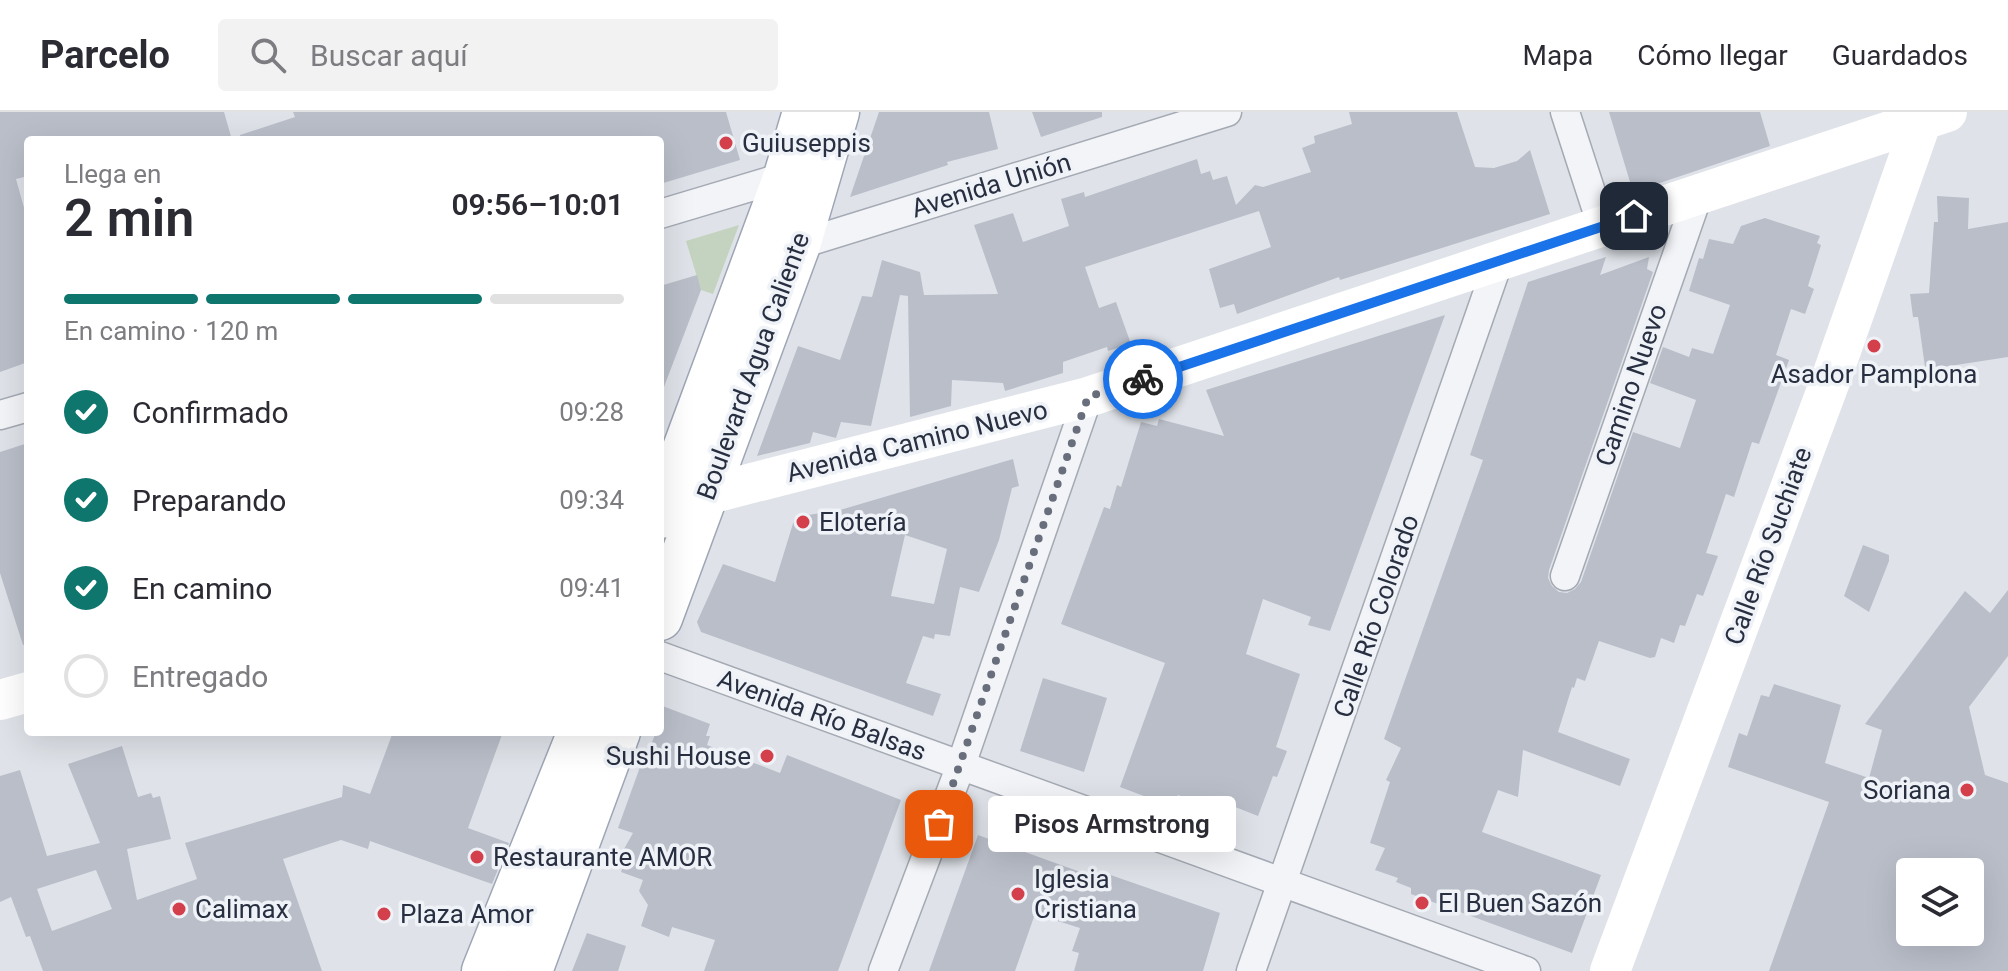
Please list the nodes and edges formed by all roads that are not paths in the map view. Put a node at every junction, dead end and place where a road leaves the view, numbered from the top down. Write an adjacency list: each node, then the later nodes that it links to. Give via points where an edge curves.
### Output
1 (805, 112): 6 (main road, Boulevard Agua Caliente)
2 (837, 112): 6 (main road, Boulevard Agua Caliente)
3 (1227, 112): 10 (street, Avenida Unión)
4 (1565, 112): 9 (street)
5 (1935, 116): 7 (main road, Avenida Camino Nuevo); 31 (main road, Calle Río Suchiate)
6 (804, 171): 8 (street); 10 (main road, Boulevard Agua Caliente); 11 (main road, Boulevard Agua Caliente)
7 (1698, 195): 9 (main road, Avenida Camino Nuevo); 19 (street, Camino Nuevo)
8 (664, 213)
9 (1602, 226): 12 (main road, Avenida Camino Nuevo)
10 (798, 245): 11 (street, Avenida Unión); 16 (main road, Boulevard Agua Caliente)
11 (756, 257): 17 (main road, Boulevard Agua Caliente)
12 (1499, 260): 13 (main road, Avenida Camino Nuevo); 25 (street, Calle Río Colorado)
13 (1088, 397): 16 (main road, Avenida Camino Nuevo); 24 (street)
14 (24, 408): 15 (street)
15 (0, 415)
16 (706, 496): 18 (main road, Avenida Camino Nuevo); 20 (main road, Boulevard Agua Caliente)
17 (664, 502)
18 (664, 509)
19 (1565, 576)
20 (664, 607)
21 (664, 657): 24 (street, Avenida Río Balsas)
22 (578, 736): 26 (main road)
23 (617, 736): 27 (main road)
24 (961, 765): 25 (street, Avenida Río Balsas); 28 (street)
25 (1283, 883): 29 (street, Calle Río Colorado); 30 (street, Avenida Río Balsas)
26 (484, 971)
27 (530, 971)
28 (883, 971)
29 (1251, 971)
30 (1526, 971)
31 (1610, 971)

